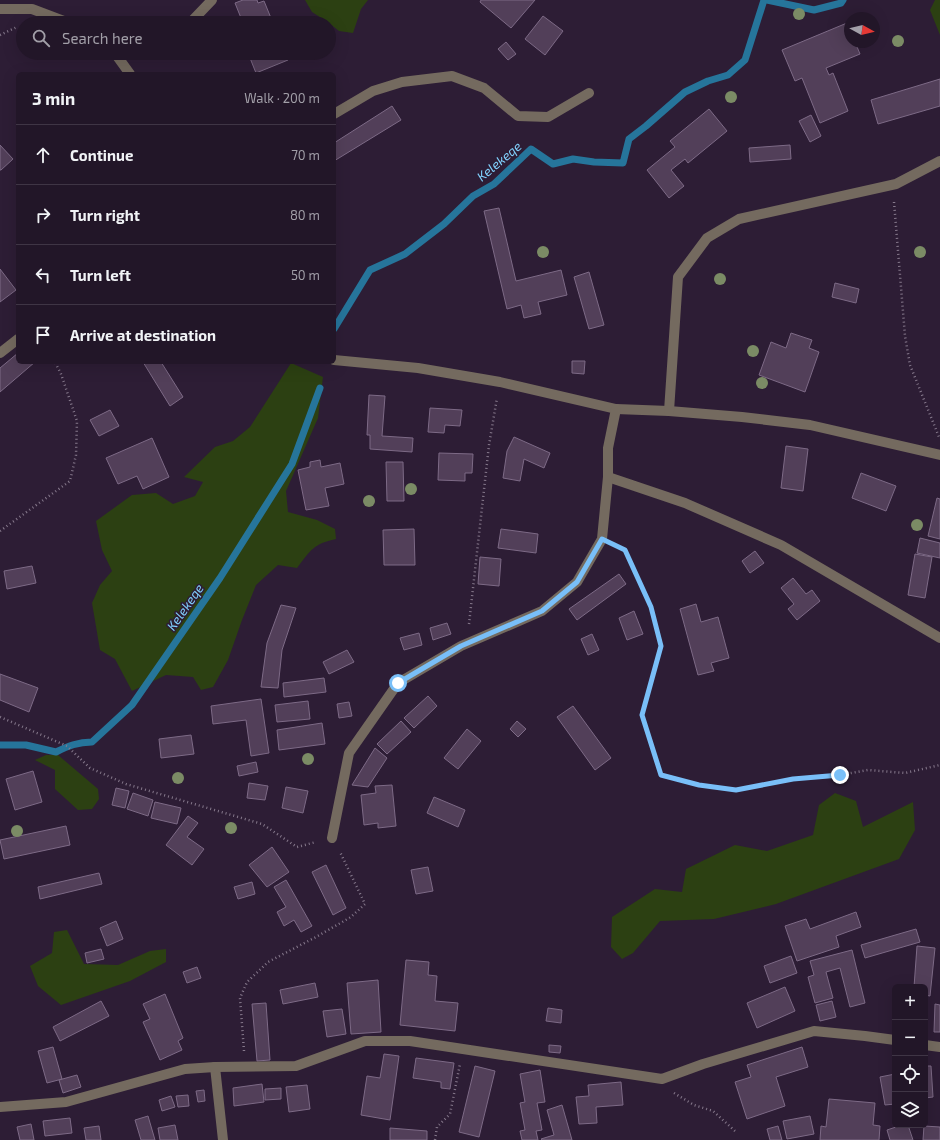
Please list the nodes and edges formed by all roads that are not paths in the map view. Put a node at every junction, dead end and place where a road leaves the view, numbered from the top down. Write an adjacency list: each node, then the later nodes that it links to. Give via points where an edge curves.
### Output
1 (212, 0): 4 (street)
2 (0, 9): 3 (street, via 32,9)
3 (50, 16)
4 (197, 16)
5 (121, 60): 6 (street)
6 (129, 72)
7 (589, 93): 8 (street, via 548,117 518,116 484,88 452,76 402,82 373,91)
8 (336, 113)
9 (940, 161): 14 (street, via 896,184 739,219 707,238 678,278)
10 (16, 340): 11 (street)
11 (0, 353)
12 (336, 360): 13 (street, via 418,368 500,382)
13 (616, 409): 14 (street); 16 (street, via 608,448)
14 (669, 411): 15 (street, via 810,425)
15 (940, 455)
16 (608, 477): 17 (street, via 685,503 781,545); 18 (street, via 602,539 577,582 542,611 467,644 398,683 349,753)
17 (940, 638)
18 (332, 838)
19 (892, 1040): 22 (street, via 814,1031 662,1079 410,1041 365,1041 296,1066)
20 (928, 1045): 21 (street)
21 (940, 1047)
22 (215, 1066): 23 (street, via 186,1069 66,1102); 24 (street)
23 (0, 1107)
24 (223, 1140)

